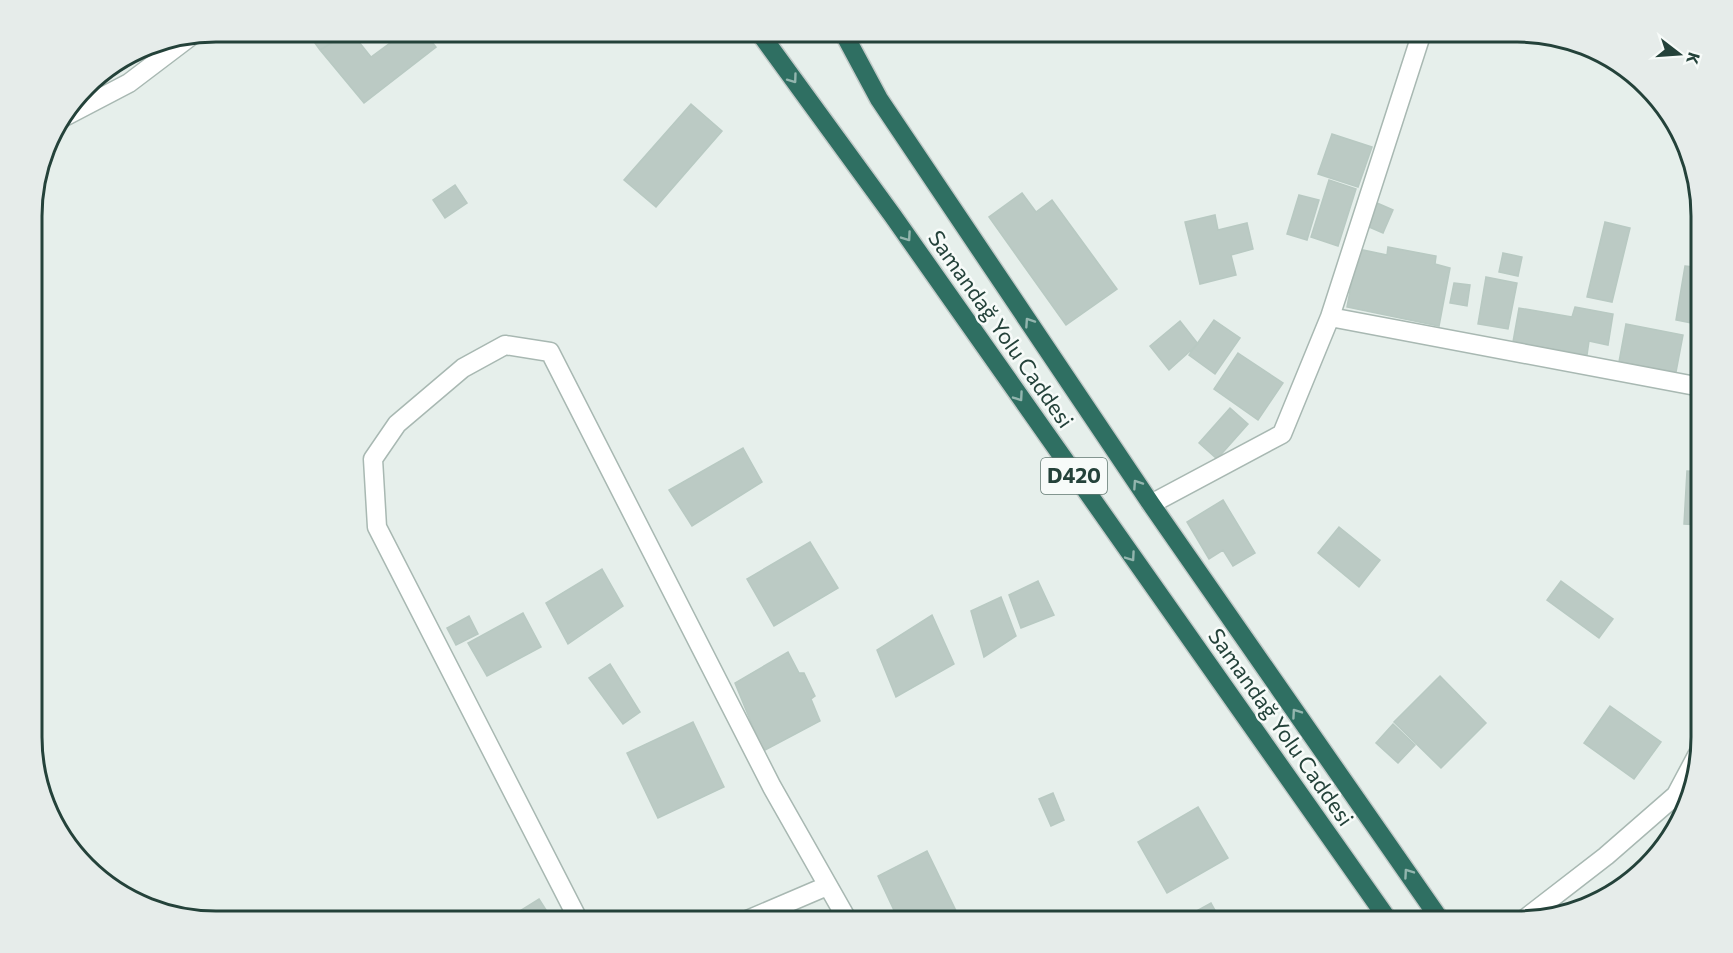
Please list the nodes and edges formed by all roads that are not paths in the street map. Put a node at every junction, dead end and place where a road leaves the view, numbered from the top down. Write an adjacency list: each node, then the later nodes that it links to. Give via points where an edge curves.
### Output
1 (766, 42): 15 (highway, Samandağ Yolu Caddesi / D420, one-way to 15)
2 (848, 42): 8 (highway, Samandağ Yolu Caddesi / D420, one-way to 2, via 879,99)
3 (1419, 42): 6 (street)
4 (178, 46): 5 (street, via 129,83)
5 (79, 109)
6 (1330, 317): 7 (street); 8 (street, via 1282,434)
7 (1691, 385)
8 (1151, 504): 16 (highway, Samandağ Yolu Caddesi / D420, one-way to 8)
9 (1680, 798): 11 (street)
10 (827, 886): 12 (street, via 772,787 550,352 505,345 463,368 397,424 373,459 377,527); 13 (street); 14 (street)
11 (1536, 910)
12 (574, 911)
13 (768, 911)
14 (842, 911)
15 (1382, 911)
16 (1434, 911)

